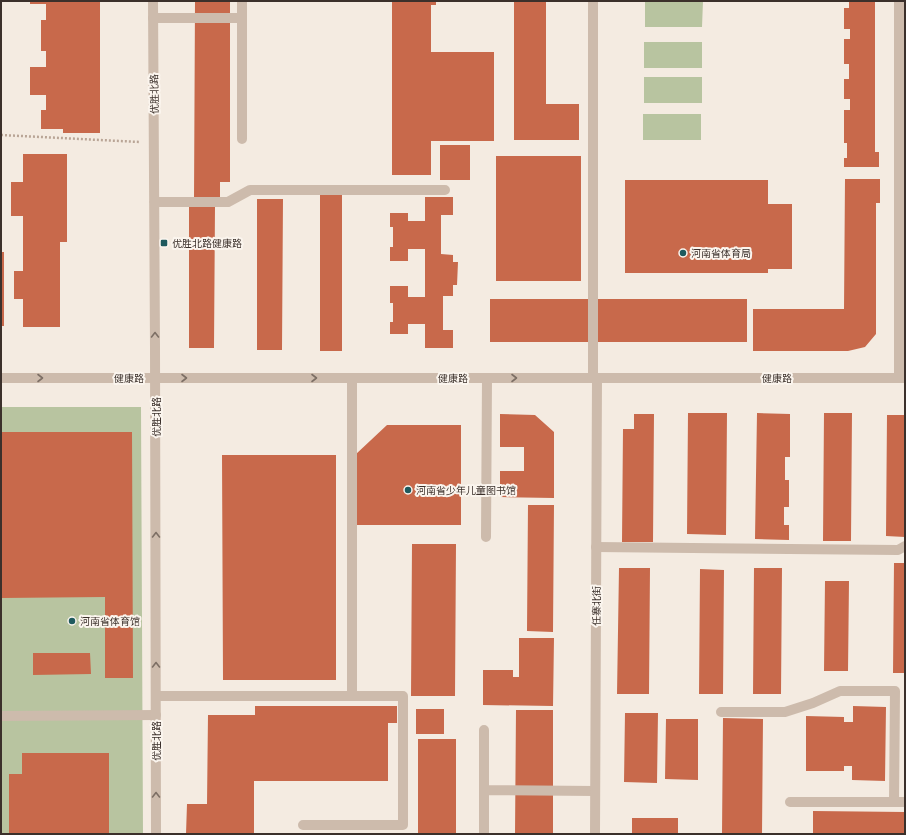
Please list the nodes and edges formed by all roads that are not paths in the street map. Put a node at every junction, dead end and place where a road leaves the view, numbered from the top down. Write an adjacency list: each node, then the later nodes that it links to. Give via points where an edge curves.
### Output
1 (153, 1): 5 (street, 优胜北路)
2 (242, 1): 6 (street)
3 (593, 1): 14 (street, 任寨北街)
4 (899, 1): 15 (street)
5 (153, 18): 6 (street); 9 (street, 优胜北路)
6 (242, 18): 7 (street)
7 (242, 139)
8 (445, 190): 9 (street, via 250,190 228,202)
9 (154, 202): 11 (street, 优胜北路, one-way to 9)
10 (1, 378): 11 (street, 健康路, one-way to 11)
11 (155, 378): 12 (street, 健康路, one-way to 12); 19 (street, 优胜北路, one-way to 11)
12 (352, 378): 13 (street, 健康路); 20 (street)
13 (487, 378): 14 (street, 健康路, one-way to 14); 16 (street)
14 (595, 378): 15 (street, 健康路); 18 (street, 任寨北街)
15 (902, 378)
16 (486, 538)
17 (905, 546): 18 (street, via 898,550)
18 (596, 547): 26 (street, 任寨北街)
19 (156, 696): 20 (street); 22 (street, 优胜北路)
20 (352, 696): 30 (street, via 403,696 403,825)
21 (721, 712): 28 (street, via 785,712 840,691 895,692)
22 (156, 715): 23 (street); 31 (street, 优胜北路, one-way to 22)
23 (1, 716)
24 (484, 730): 25 (street)
25 (484, 790): 26 (street); 32 (street)
26 (595, 791): 33 (street, 任寨北街)
27 (790, 802): 28 (street)
28 (894, 802): 29 (street)
29 (905, 802)
30 (303, 825)
31 (156, 834)
32 (484, 834)
33 (595, 834)

